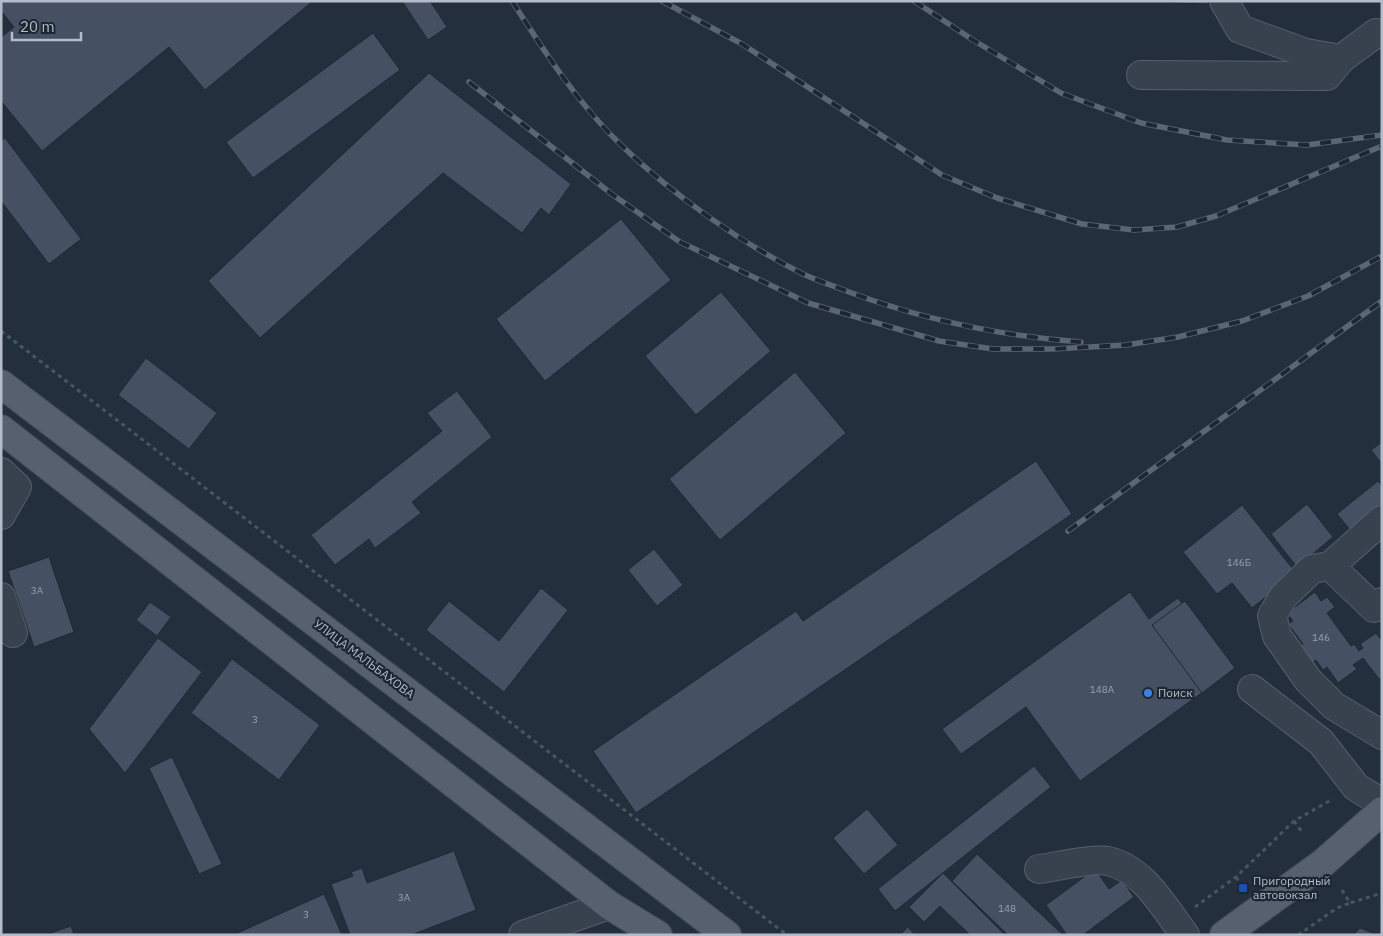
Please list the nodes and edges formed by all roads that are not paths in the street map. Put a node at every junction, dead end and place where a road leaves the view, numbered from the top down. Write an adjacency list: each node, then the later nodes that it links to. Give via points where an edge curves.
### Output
1 (1224, 1): 3 (street, via 1240,29 1306,53)
2 (1382, 34): 3 (street, via 1376,33)
3 (1341, 59): 4 (street, via 1327,76)
4 (1141, 75)
5 (1, 384): 23 (main road, УЛИЦА МАЛЬБАХОВА)
6 (1, 429): 19 (main road)
7 (1, 472): 8 (street, via 17,487)
8 (1, 514)
9 (1382, 520): 10 (street)
10 (1330, 566): 12 (street, via 1374,608); 15 (street, via 1312,570 1283,597 1272,616 1277,636 1308,680 1334,706)
11 (1, 597): 13 (street)
12 (1382, 602)
13 (13, 633)
14 (1252, 689): 16 (street, via 1320,742 1356,787)
15 (1382, 735)
16 (1382, 803)
17 (1382, 811): 24 (main road, via 1323,863)
18 (1039, 869): 20 (street, via 1107,861 1130,871 1145,883)
19 (609, 904): 21 (main road); 22 (street)
20 (1180, 929)
21 (646, 932)
22 (523, 935)
23 (727, 935)
24 (1224, 935)

